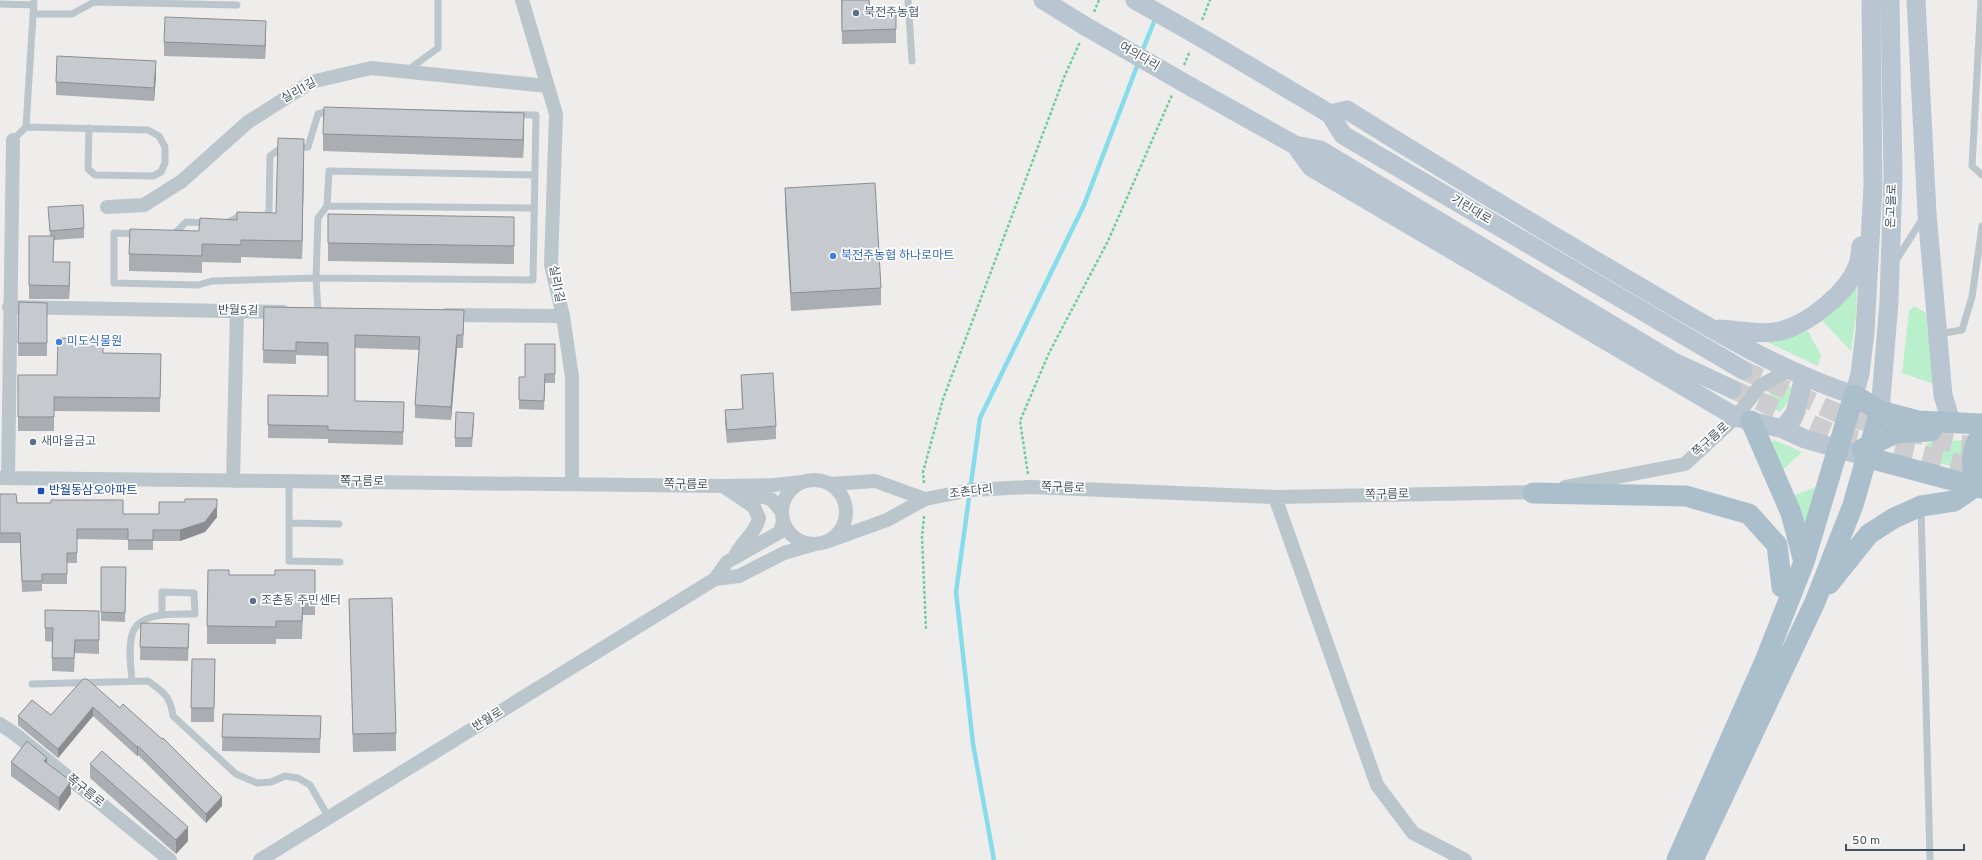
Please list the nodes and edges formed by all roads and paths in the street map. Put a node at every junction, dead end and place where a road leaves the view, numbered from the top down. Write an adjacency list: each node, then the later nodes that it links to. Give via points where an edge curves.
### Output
1 (438, 0): 21 (lane, via 438,48)
2 (522, 0): 22 (street, 실리1길)
3 (908, 0): 19 (lane)
4 (1043, 0): 17 (street)
5 (1099, 0): 17 (path)
6 (1135, 0): 18 (street, bridge)
7 (1210, 0): 16 (path)
8 (1871, 0): 31 (street, 온고을로)
9 (1890, 0): 37 (street, 온고을로, via 1893,165)
10 (1916, 0): 35 (street)
11 (1981, 0): 30 (lane, via 1972,166)
12 (34, 3): 13 (lane); 15 (lane)
13 (0, 4)
14 (237, 5): 15 (lane, via 94,2 72,14)
15 (33, 14): 25 (lane)
16 (1201, 22)
17 (1086, 27): 23 (street, 여의다리, bridge); 70 (path, via 1065,75 943,399 923,472)
18 (1200, 43): 20 (path); 24 (street, 기린대로)
19 (912, 61)
20 (1184, 67)
21 (406, 72): 22 (street, 실리1길); 33 (street, 실리1길, via 370,68 311,82 248,122 182,181 144,204)
22 (547, 86): 44 (street, 실리1길, via 556,114 551,264)
23 (1184, 88): 28 (street); 66 (path, via 1049,353 1020,421)
24 (1330, 114): 45 (street, via 1347,110 1509,211); 48 (street, 기린대로, via 1343,134)
25 (26, 127): 26 (lane); 27 (lane)
26 (89, 128): 26 (lane, via 148,130 159,136 165,147 165,163 161,172 153,176 95,175 88,169)
27 (13, 140): 39 (street)
28 (1295, 145): 50 (street, via 1320,150 1672,361); 53 (street, via 1311,167)
29 (534, 175): 32 (lane, via 329,172); 34 (lane); 38 (lane, via 536,115 329,111 318,114 308,147 278,150 270,156 269,210 266,218 239,216 226,224 186,222 173,235 114,233 114,283 198,286 212,281)
30 (1982, 176)
31 (1873, 186): 45 (street, via 1857,267 1844,289 1820,311 1784,330 1760,332); 51 (street, 온고을로, via 1865,332 1860,374)
32 (327, 206): 34 (lane); 38 (lane, via 318,218)
33 (107, 207)
34 (534, 208): 38 (lane, via 533,280)
35 (1927, 213): 37 (lane); 46 (street)
36 (1982, 226): 46 (lane, via 1972,297 1962,330)
37 (1890, 268): 52 (street, 온고을로)
38 (316, 278): 41 (lane)
39 (9, 307): 40 (street, 반월5길); 47 (street)
40 (237, 311): 41 (street, 반월5길); 60 (street)
41 (318, 312): 42 (street, 반월5길)
42 (334, 313)
43 (429, 314): 44 (street)
44 (563, 316): 63 (street, 실리1길, via 572,377)
45 (1713, 329): 49 (street)
46 (1938, 334): 54 (street)
47 (5, 350): 59 (street)
48 (1743, 370)
49 (1797, 373): 51 (street); 53 (street, 쪽구름로, via 1760,386); 56 (street, via 1796,408)
50 (1732, 389)
51 (1854, 395): 52 (main road); 58 (main road)
52 (1880, 411): 54 (main road, via 1918,421); 58 (main road)
53 (1744, 419): 56 (street); 68 (street, 쪽구름로, via 1685,464); 78 (main road, via 1791,513)
54 (1945, 422): 55 (main road); 58 (main road, via 1938,431 1896,433)
55 (1982, 424)
56 (1783, 429): 58 (street)
57 (1982, 434): 67 (main road, via 1971,462)
58 (1852, 454): 67 (main road); 78 (main road); 81 (main road, via 1853,504)
59 (4, 478): 60 (street, 쪽구름로)
60 (232, 481): 61 (street, 쪽구름로)
61 (289, 481): 63 (street, 쪽구름로); 73 (lane)
62 (803, 482): 64 (street, via 812,480); 65 (street); 72 (street, via 788,494 784,502)
63 (572, 483): 65 (street, 쪽구름로)
64 (830, 484): 70 (street, via 875,482); 75 (street, via 843,498 846,519 838,533)
65 (723, 486): 72 (street, via 771,499); 76 (street, via 754,507 759,518 755,529 739,547)
66 (1024, 487): 69 (street, 쪽구름로); 70 (street, 조촌다리, via 971,490)
67 (1979, 487): 71 (main road, via 1954,501)
68 (1534, 493): 69 (street, 쪽구름로); 80 (main road, via 1686,496 1749,514 1777,545 1782,587)
69 (1275, 497): 90 (street, via 1377,785 1413,833)
70 (925, 499): 75 (street, via 888,520); 83 (path, via 922,537)
71 (1921, 506): 81 (main road, via 1894,518 1868,534); 93 (lane)
72 (783, 516): 75 (street, via 788,530 795,538); 76 (street, via 780,532)
73 (289, 523): 74 (lane); 77 (lane, via 290,561)
74 (339, 524)
75 (820, 543): 79 (street, via 784,553 740,576)
76 (734, 559): 79 (street, via 727,562)
77 (340, 562)
78 (1804, 562): 80 (main road)
79 (714, 579): 87 (street, 반월로)
80 (1791, 591): 91 (main road, via 1765,661)
81 (1815, 602): 92 (main road)
82 (162, 614): 82 (lane, via 195,614 194,593 162,592); 84 (lane, via 138,625 132,633)
83 (926, 630)
84 (132, 681): 85 (lane); 87 (lane, via 148,681 161,691 171,702 173,716 236,774 257,783 271,782 285,776 298,778 310,785)
85 (32, 684)
86 (0, 724): 88 (street, 쪽구름로)
87 (329, 818): 89 (street, 반월로)
88 (170, 860)
89 (260, 860)
90 (1465, 860)
91 (1677, 860)
92 (1693, 860)
93 (1930, 860)

